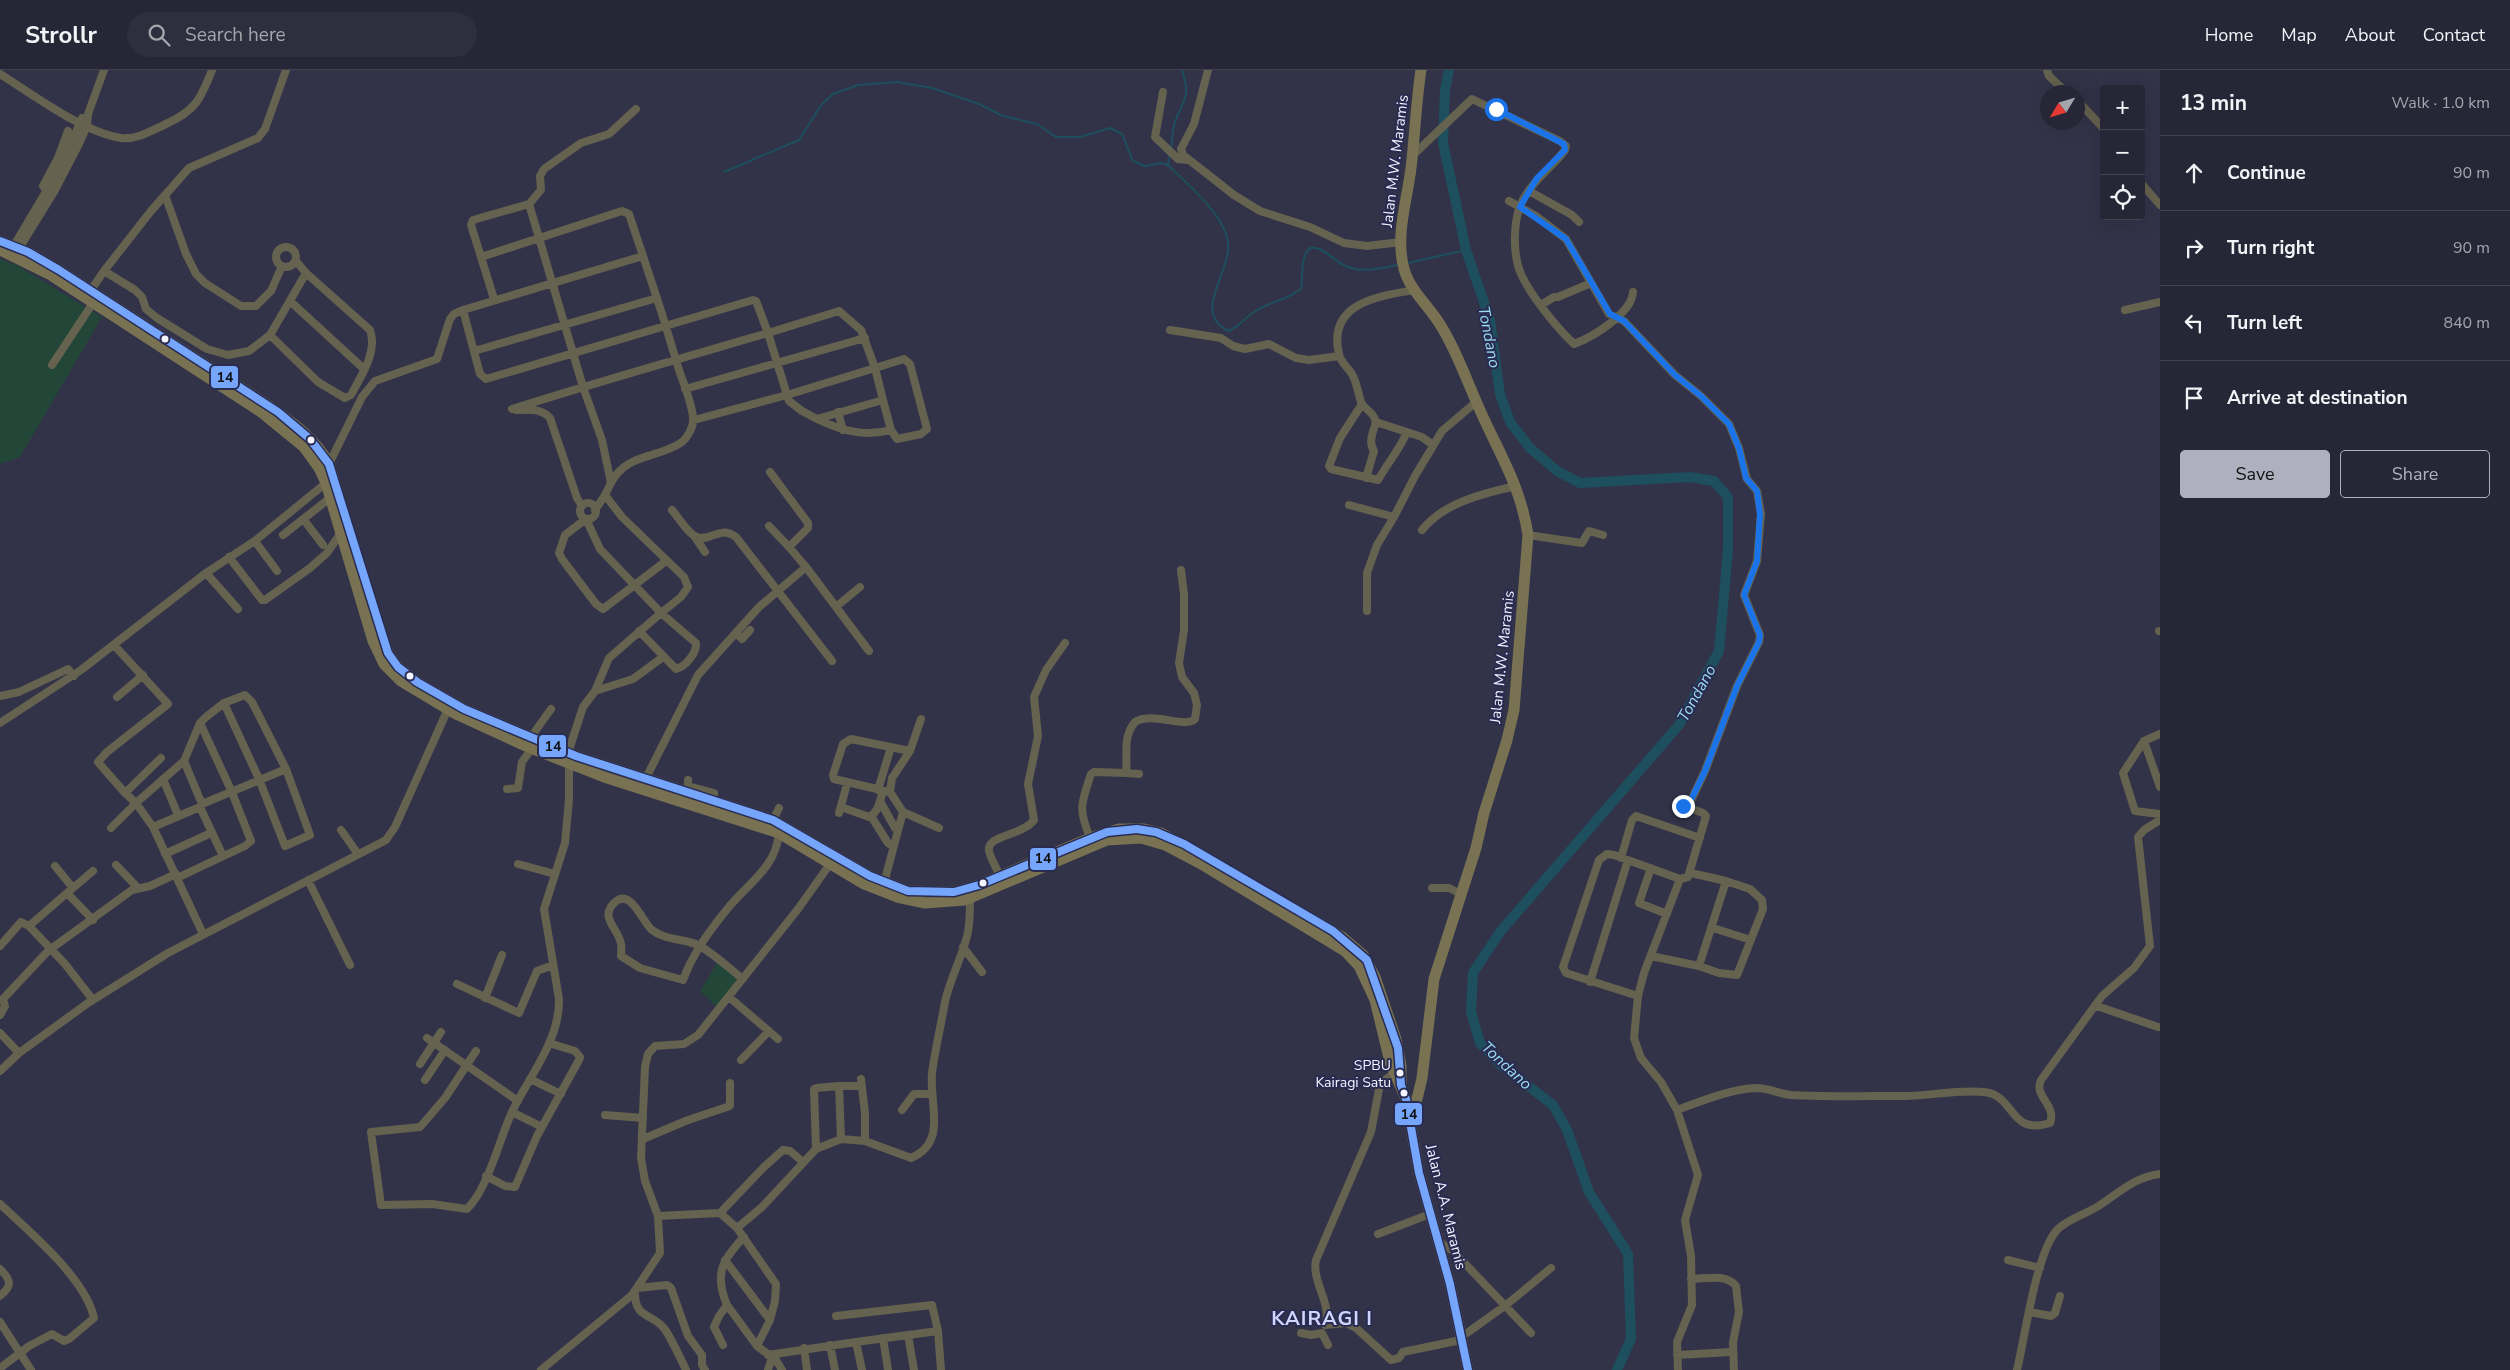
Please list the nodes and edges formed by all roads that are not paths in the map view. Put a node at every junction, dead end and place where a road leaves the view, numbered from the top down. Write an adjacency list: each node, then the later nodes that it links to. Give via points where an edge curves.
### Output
1 (104, 70): 12 (street)
2 (212, 70): 12 (street, via 194,108 157,129 140,136 122,138)
3 (286, 70): 20 (street, via 265,129 258,138 189,168)
4 (1208, 70): 16 (street, via 1194,124 1181,148)
5 (1421, 70): 15 (highway, Jalan M.W. Maramis)
6 (2047, 70): 8 (street)
7 (0, 74): 12 (street)
8 (2059, 85)
9 (1163, 92): 16 (street, via 1155,137 1178,159)
10 (636, 109): 22 (street, via 609,134 582,143 544,169 540,176 541,190)
11 (2085, 109): 13 (street)
12 (84, 124): 18 (street); 29 (street, via 70,162)
13 (2100, 125)
14 (68, 131): 18 (street, via 43,186)
15 (1412, 156): 19 (street, via 1472,99 1566,146); 28 (highway, Jalan M.W. Maramis)
16 (1190, 161): 28 (street, via 1260,211 1310,227 1344,243 1367,246)
17 (2145, 188): 23 (street)
18 (47, 190): 29 (street)
19 (1529, 191): 24 (street); 25 (street)
20 (165, 195): 33 (street, via 192,268 205,283 230,300 241,306 256,306 271,291); 34 (street)
21 (1509, 201): 24 (street)
22 (529, 204): 26 (street); 31 (street, via 473,220 471,225)
23 (2160, 205)
24 (1520, 207): 37 (street, via 1566,239); 46 (street, via 1515,243 1517,259 1526,283)
25 (1579, 222)
26 (540, 238): 30 (street, via 625,211 629,214); 31 (street); 36 (street)
27 (0, 241): 29 (highway)
28 (1401, 242): 39 (highway, Jalan M.W. Maramis, via 1404,270)
29 (11, 251): 38 (highway); 45 (highway)
30 (643, 256): 36 (street); 41 (street)
31 (481, 257): 42 (street)
32 (296, 261): 33 (street, via 290,266); 33 (street, via 293,250 282,248 277,259); 35 (street)
33 (282, 266)
34 (104, 271): 38 (street); 49 (street, via 136,290 146,309)
35 (306, 273): 43 (street); 65 (street, via 370,330 372,342)
36 (553, 283): 42 (street); 51 (street)
37 (1591, 283): 46 (street); 50 (street)
38 (90, 290): 53 (highway)
39 (1414, 290): 60 (street, via 1376,297 1346,313 1338,331); 70 (highway, Jalan M.W. Maramis, via 1449,340)
40 (1634, 292): 50 (street, via 1631,303)
41 (657, 298): 51 (street); 52 (street)
42 (494, 299): 47 (street)
43 (291, 302): 56 (street); 65 (street)
44 (2160, 302): 48 (street)
45 (93, 303): 63 (street); 83 (highway, via 268,417 304,448)
46 (1541, 305): 50 (street, via 1574,344)
47 (463, 310): 58 (street); 80 (street, via 450,319 437,359 375,381 362,397)
48 (2125, 310)
49 (157, 318): 53 (street); 56 (street, via 207,350 228,355 248,351)
50 (1616, 319): 166 (street, via 1624,321 1675,375 1723,416 1736,440 1746,478 1756,488 1760,505 1757,561 1744,595 1760,635 1759,642 1737,686 1705,771)
51 (566, 324): 58 (street); 59 (street)
52 (666, 326): 55 (street, via 753,300 757,302); 59 (street); 61 (street)
53 (150, 329): 80 (highway, via 294,423)
54 (1170, 330): 60 (street, via 1220,338 1245,349 1269,344 1296,358 1309,360)
55 (768, 333): 57 (street, via 839,311 861,330); 61 (street); 62 (street)
56 (270, 335): 65 (street, via 318,382 345,398 351,395)
57 (865, 338): 62 (street); 64 (street)
58 (474, 351): 59 (street, via 483,379)
59 (574, 354): 66 (street)
60 (1339, 356): 71 (street, via 1353,377)
61 (676, 359): 66 (street); 67 (street)
62 (777, 364): 67 (street); 68 (street)
63 (52, 365)
64 (874, 368): 68 (street); 69 (street); 77 (street, via 907,361 927,429 921,434 897,439)
65 (364, 370)
66 (583, 386): 84 (street, via 602,440); 89 (street, via 512,409 536,410 550,418)
67 (685, 389): 74 (street)
68 (787, 395): 73 (street, via 789,401); 74 (street)
69 (883, 400): 72 (street); 77 (street)
70 (1476, 402): 79 (street, via 1442,431); 85 (highway, Jalan M.W. Maramis)
71 (1362, 404): 75 (street, via 1374,414); 82 (street, via 1340,438 1329,466)
72 (838, 412): 73 (street); 76 (street)
73 (817, 419): 76 (street)
74 (694, 420): 84 (street, via 682,442 630,462)
75 (1376, 422): 78 (street); 82 (street, via 1371,439 1374,451)
76 (843, 430): 77 (street, via 868,434)
77 (891, 430)
78 (1407, 432): 79 (street); 82 (street, via 1378,480)
79 (1434, 445): 92 (street)
80 (329, 464): 142 (highway, via 378,629 393,661 437,695)
81 (770, 472): 104 (street, via 808,523 808,528)
82 (1366, 478)
83 (326, 483): 87 (highway); 102 (street)
84 (611, 483): 86 (street)
85 (1516, 486): 96 (street, via 1483,494 1447,510); 99 (highway, Jalan M.W. Maramis, via 1524,507)
86 (606, 496): 90 (street); 107 (street)
87 (330, 498): 94 (street); 97 (highway)
88 (1349, 505): 92 (street)
89 (582, 506): 90 (street, via 591,504); 93 (street, via 580,512)
90 (595, 510): 93 (street, via 593,517)
91 (672, 510): 101 (street)
92 (1394, 517): 117 (street, via 1369,563)
93 (586, 519): 112 (street, via 600,549); 112 (street, via 565,535 559,553 562,559 603,609)
94 (304, 520): 98 (street); 103 (street)
95 (769, 526): 104 (street)
96 (1422, 530)
97 (340, 534): 106 (street, via 327,553 310,568 265,600); 136 (highway, via 380,658 401,681)
98 (284, 535)
99 (1528, 535): 100 (street, via 1582,543 1589,531); 206 (highway, Jalan M.W. Maramis, via 1514,710)
100 (1603, 535)
101 (695, 536): 105 (street); 114 (street, via 702,538 721,532 736,536)
102 (255, 541): 106 (street); 110 (street)
103 (324, 545)
104 (789, 547): 108 (street)
105 (705, 552)
106 (229, 557): 111 (street)
107 (666, 561): 112 (street); 118 (street, via 684,577 688,587 681,597)
108 (806, 567): 114 (street); 115 (street)
109 (1180, 570): 150 (street, via 1184,630 1179,663 1181,676 1194,693 1197,705 1195,719 1188,722 1151,717 1136,721 1125,746)
110 (277, 572)
111 (206, 573): 116 (street); 124 (street)
112 (636, 586): 118 (street)
113 (860, 586): 115 (street)
114 (778, 591): 121 (street); 128 (street)
115 (837, 606): 126 (street)
116 (238, 609)
117 (1367, 611)
118 (660, 613): 120 (street); 127 (street, via 697,645 690,658 678,669)
119 (750, 630): 122 (street)
120 (639, 631): 127 (street); 131 (street, via 609,658)
121 (736, 633): 122 (street); 154 (street, via 695,679)
122 (742, 639): 125 (street)
123 (1065, 643): 198 (street, via 1046,670 1034,697 1038,736 1028,784 1034,820 1024,830 995,839 990,844 989,850)
124 (114, 645): 129 (street); 130 (street)
125 (747, 647)
126 (869, 651)
127 (663, 657): 131 (street, via 633,679)
128 (832, 661)
129 (143, 675): 133 (street); 161 (street, via 168,704 98,762)
130 (74, 676): 132 (street, via 68,669 19,692); 138 (street)
131 (595, 691): 146 (street, via 583,707)
132 (0, 696)
133 (117, 697)
134 (224, 703): 139 (street); 149 (street, via 245,695 249,698); 153 (street)
135 (551, 709): 142 (street)
136 (448, 710): 142 (highway); 186 (street, via 395,827 386,840)
137 (920, 719): 144 (street)
138 (0, 723)
139 (200, 723): 147 (street); 159 (street)
140 (2160, 734): 141 (street)
141 (2144, 741): 148 (street); 170 (street, via 2125,769 2124,781 2135,811)
142 (531, 743): 146 (highway); 158 (street, via 522,762 518,788)
143 (891, 747): 144 (street); 156 (street, via 850,739 842,744 833,775 836,780); 160 (street)
144 (910, 751): 160 (street)
145 (161, 758): 161 (street)
146 (568, 758): 154 (highway); 167 (highway, via 604,778); 196 (street, via 565,843)
147 (184, 760): 152 (street); 165 (street)
148 (2157, 768): 157 (street)
149 (286, 769): 153 (street); 153 (street, via 310,831 308,837 296,842 285,846)
150 (1126, 773): 151 (street); 182 (street, via 1091,774 1082,803 1082,816)
151 (1139, 774)
152 (164, 779): 163 (street); 171 (street)
153 (259, 779): 159 (street)
154 (644, 780): 167 (highway)
155 (688, 780): 167 (street, via 688,786 714,793)
156 (847, 784): 160 (street); 172 (street, via 840,810)
157 (2160, 787)
158 (507, 789)
159 (231, 790): 165 (street); 187 (street, via 251,840)
160 (884, 791): 162 (street); 169 (street)
161 (124, 793): 163 (street)
162 (880, 802): 172 (street, via 876,812); 179 (street)
163 (136, 803): 175 (street); 176 (street)
164 (1679, 804): 166 (street)
165 (201, 805): 171 (street); 180 (street)
166 (1688, 806): 183 (street, via 1706,816)
167 (717, 807): 173 (highway); 181 (highway)
168 (779, 808): 173 (street)
169 (903, 812): 177 (street); 179 (street)
170 (2160, 814)
171 (178, 815): 175 (street)
172 (870, 816): 184 (street)
173 (774, 820): 202 (highway)
174 (2160, 820): 232 (street, via 2138,837 2150,946 2141,960 2102,996)
175 (153, 827): 185 (street)
176 (111, 828)
177 (939, 828)
178 (340, 830): 186 (street)
179 (898, 830): 184 (street)
180 (211, 833): 185 (street); 187 (street)
181 (780, 833): 190 (highway); 216 (street, via 768,865 728,908)
182 (1090, 838): 198 (highway); 209 (highway, via 1125,828 1161,834 1196,851)
183 (1700, 838): 188 (street, via 1636,816 1632,820); 195 (street)
184 (893, 846): 202 (street)
185 (165, 854): 197 (street)
186 (358, 854): 200 (street)
187 (223, 856): 197 (street)
188 (1624, 859): 193 (street); 226 (street); 226 (street, via 1607,854 1599,860 1563,967 1566,973)
189 (518, 864): 196 (street)
190 (830, 864): 207 (highway, via 864,884 897,897 925,903); 225 (street)
191 (116, 865): 203 (street)
192 (55, 866): 205 (street)
193 (1651, 868): 199 (street); 208 (street, via 1639,903)
194 (93, 871): 205 (street)
195 (1691, 873): 199 (street); 201 (street)
196 (555, 874): 222 (street, via 544,909)
197 (176, 876): 203 (street); 213 (street)
198 (1000, 877): 202 (highway, via 944,893 908,891)
199 (1680, 879): 208 (street)
200 (308, 880): 213 (street); 221 (street)
201 (1726, 881): 212 (street); 214 (street, via 1750,889 1762,900 1763,909)
202 (884, 883)
203 (138, 888): 210 (street)
204 (1432, 888): 206 (street, via 1449,888)
205 (70, 891): 210 (street); 211 (street)
206 (1461, 894): 250 (highway, Jalan M.W. Maramis, via 1434,979)
207 (970, 898): 209 (highway, via 1107,840 1134,837 1155,841 1187,855); 217 (street, via 968,930)
208 (1667, 914): 220 (street)
209 (1300, 917): 248 (highway, Jalan A.A. Maramis, via 1342,937 1368,960 1396,1039)
210 (93, 920): 218 (street)
211 (29, 926): 215 (street, via 21,922); 218 (street)
212 (1713, 928): 214 (street); 223 (street)
213 (203, 934): 231 (street)
214 (1751, 940): 223 (street, via 1737,975)
215 (0, 946)
216 (699, 946): 216 (street, via 652,931 628,900 615,902 608,914 621,943 621,956 640,968 683,980); 225 (street)
217 (963, 947): 224 (street); 255 (street, via 946,1001)
218 (52, 950): 231 (street); 233 (street, via 3,999 5,1006)
219 (502, 954): 230 (street)
220 (1651, 956): 223 (street); 228 (street)
221 (350, 965)
222 (553, 965): 230 (street, via 537,971 519,1013); 240 (street, via 559,1006)
223 (1699, 966)
224 (982, 972)
225 (743, 978): 229 (street)
226 (1590, 982): 228 (street)
227 (458, 984): 230 (street)
228 (1638, 996): 258 (street, via 1636,1047)
229 (729, 997): 235 (street); 261 (street, via 692,1041 655,1046 648,1054)
230 (485, 998)
231 (93, 1000): 243 (street)
232 (2097, 1006): 234 (street); 258 (street, via 2039,1084 2053,1114 2050,1123 2039,1126 2020,1122 2002,1100 1986,1092 1820,1096 1758,1088 1718,1096)
233 (0, 1015)
234 (2158, 1027)
235 (769, 1031): 238 (street); 244 (street)
236 (441, 1032): 239 (street)
237 (0, 1033): 243 (street)
238 (778, 1039)
239 (431, 1040): 241 (street); 245 (street)
240 (549, 1043): 249 (street); 254 (street, via 575,1051 580,1057)
241 (445, 1050): 246 (street); 251 (street)
242 (476, 1051): 246 (street)
243 (19, 1053): 247 (street)
244 (741, 1060)
245 (420, 1064)
246 (467, 1065): 256 (street); 270 (street, via 420,1127 370,1132 379,1201 382,1206 432,1204 467,1209 474,1202)
247 (0, 1070)
248 (1399, 1075): 250 (highway); 262 (highway, Jalan A.A. Maramis); 294 (street, via 1380,1084 1371,1132 1316,1260 1314,1269 1324,1298 1327,1320)
249 (530, 1078): 254 (street); 256 (street)
250 (1422, 1078): 262 (highway, Jalan M.W. Maramis)
251 (425, 1080)
252 (730, 1083): 264 (street, via 730,1106)
253 (839, 1086): 265 (street); 266 (street, via 861,1082); 267 (street, via 814,1089)
254 (561, 1094): 263 (street)
255 (931, 1094): 257 (street, via 914,1094); 266 (street, via 935,1133 921,1154 911,1158)
256 (518, 1101): 259 (street)
257 (902, 1110)
258 (1676, 1110): 284 (street, via 1698,1175 1685,1220)
259 (512, 1112): 263 (street); 270 (street)
260 (605, 1115): 261 (street)
261 (643, 1118): 264 (street)
262 (1411, 1124): 273 (highway, Jalan A.A. Maramis)
263 (542, 1127): 270 (street, via 515,1187 505,1186)
264 (642, 1139): 274 (street, via 643,1174)
265 (841, 1140): 266 (street); 267 (street)
266 (865, 1141)
267 (816, 1149): 268 (street)
268 (803, 1162): 272 (street, via 790,1151 779,1153); 275 (street, via 762,1207)
269 (2160, 1174): 282 (street, via 2136,1180 2059,1228 2051,1239)
270 (486, 1176)
271 (0, 1204): 308 (street, via 72,1276 92,1308 94,1318 69,1339 64,1341 52,1334)
272 (720, 1213): 274 (street); 275 (street)
273 (1430, 1214): 276 (street); 278 (highway, Jalan A.A. Maramis)
274 (658, 1216): 285 (street, via 660,1253)
275 (737, 1228): 277 (street)
276 (1378, 1234)
277 (744, 1237): 279 (street); 292 (street, via 776,1284)
278 (1438, 1241): 289 (street, via 1453,1251); 300 (highway, Jalan A.A. Maramis)
279 (726, 1260): 288 (street, via 720,1283); 292 (street)
280 (2008, 1260): 282 (street)
281 (1551, 1268): 289 (street)
282 (2040, 1268): 290 (street)
283 (0, 1269): 286 (street, via 10,1284)
284 (1691, 1279): 307 (street, via 1729,1279 1736,1286 1739,1312); 309 (street, via 1692,1305 1680,1333)
285 (636, 1290): 313 (street); 314 (street, via 636,1308 665,1330); 315 (street, via 667,1285 671,1288 688,1336 702,1355)
286 (0, 1296)
287 (2060, 1296): 290 (street, via 2056,1313 2051,1316)
288 (727, 1305): 302 (street, via 714,1327); 305 (street)
289 (1506, 1305): 297 (street); 300 (street)
290 (2030, 1312): 327 (street)
291 (836, 1316): 295 (street, via 932,1305)
292 (770, 1320): 305 (street)
293 (0, 1322): 308 (street)
294 (1324, 1329): 296 (street, via 1312,1335); 300 (street, via 1346,1323 1392,1360 1400,1358 1403,1352); 304 (street)
295 (938, 1331): 298 (street); 323 (street)
296 (1301, 1333)
297 (1531, 1334)
298 (908, 1335): 299 (street); 322 (street)
299 (883, 1338): 301 (street); 321 (street)
300 (1460, 1339): 324 (highway, Jalan A.A. Maramis)
301 (856, 1342): 303 (street); 320 (street)
302 (723, 1345)
303 (830, 1345): 306 (street); 319 (street)
304 (1328, 1345)
305 (757, 1346): 310 (street)
306 (804, 1348): 310 (street); 318 (street)
307 (1732, 1352): 309 (street); 326 (street)
308 (20, 1353): 311 (street); 312 (street)
309 (1677, 1355): 325 (street)
310 (770, 1356): 316 (street); 317 (street)
311 (0, 1368)
312 (31, 1370)
313 (541, 1370)
314 (686, 1370)
315 (705, 1370)
316 (768, 1370)
317 (782, 1370)
318 (807, 1370)
319 (835, 1370)
320 (862, 1370)
321 (888, 1370)
322 (914, 1370)
323 (941, 1370)
324 (1468, 1370)
325 (1678, 1370)
326 (1734, 1370)
327 (2017, 1370)

